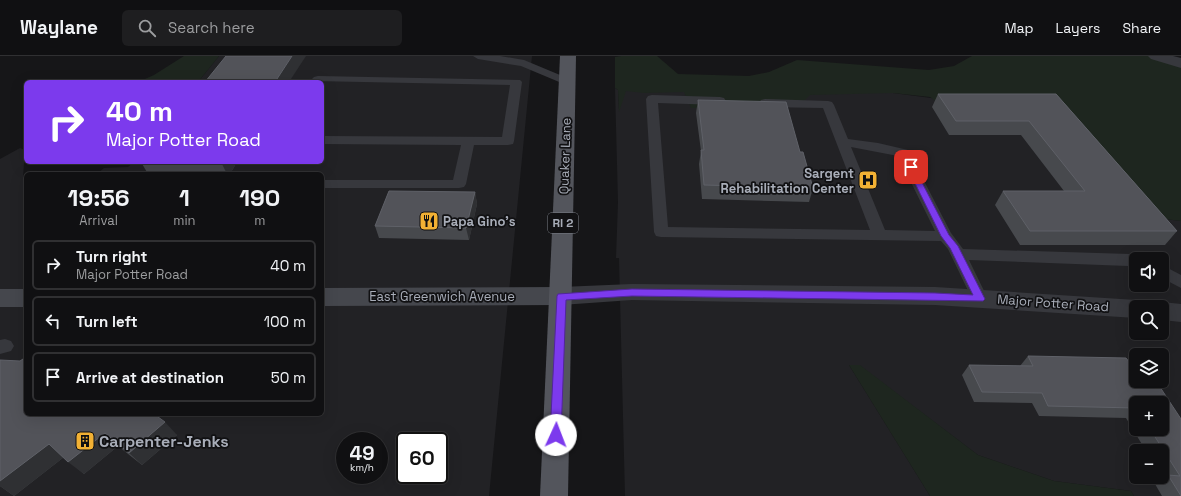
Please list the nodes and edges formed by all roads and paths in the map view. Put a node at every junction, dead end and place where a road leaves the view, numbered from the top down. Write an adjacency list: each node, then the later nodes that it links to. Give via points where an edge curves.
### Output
1 (478, 56): 6 (lane, via 524,63)
2 (568, 56): 6 (main road, Quaker Lane / RI 2)
3 (1156, 56): 4 (street)
4 (1181, 63)
5 (318, 79): 10 (lane, via 516,82 508,141)
6 (568, 82): 19 (main road, Quaker Lane / RI 2)
7 (728, 102): 13 (lane, via 652,99 661,232)
8 (752, 102): 11 (lane, via 828,104)
9 (324, 140): 10 (lane)
10 (468, 141): 12 (lane, via 459,184)
11 (843, 142): 13 (lane); 14 (lane, via 903,153)
12 (324, 184)
13 (880, 235): 14 (lane)
14 (945, 236): 15 (lane)
15 (958, 254): 16 (lane); 23 (lane)
16 (1129, 260)
17 (1169, 275): 18 (lane)
18 (1181, 282)
19 (561, 296): 20 (street, East Greenwich Avenue); 23 (street, Major Potter Road, via 632,292 935,296); 27 (main road, Quaker Lane / RI 2)
20 (324, 297)
21 (0, 298): 22 (street)
22 (24, 298)
23 (980, 299): 24 (street, Major Potter Road)
24 (1129, 309)
25 (1169, 312): 26 (street)
26 (1181, 313)
27 (554, 496)

